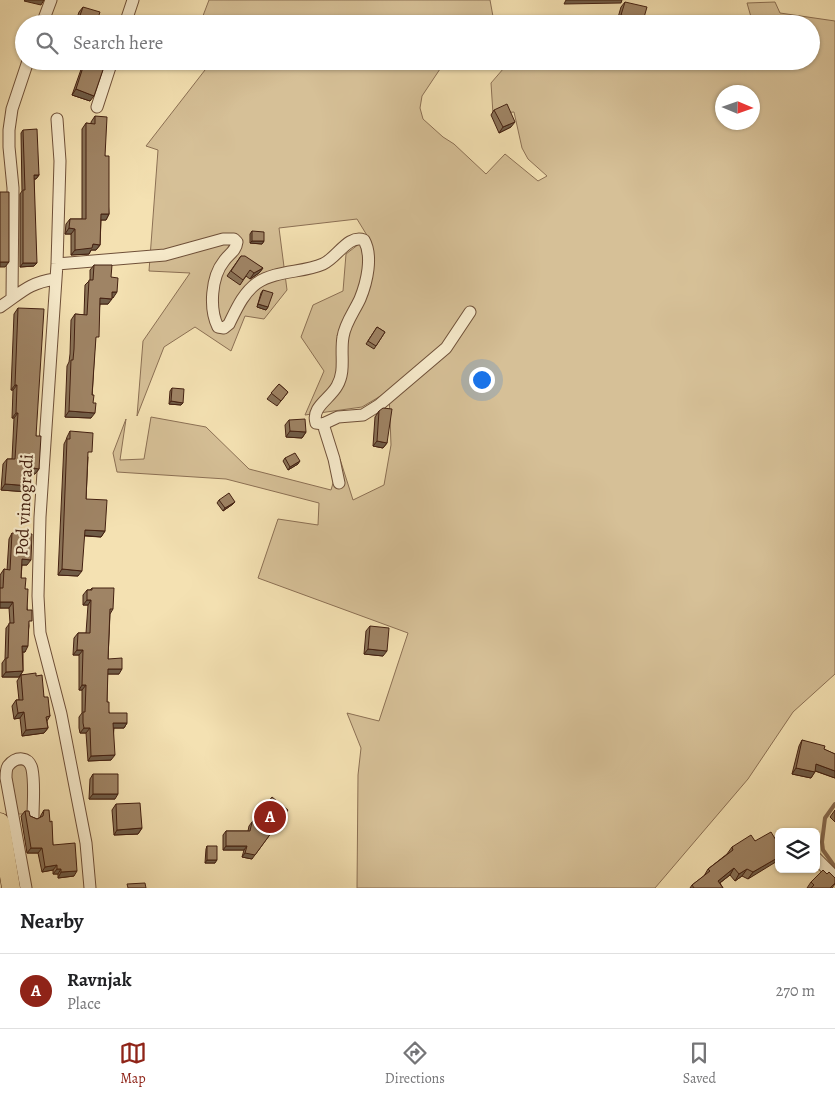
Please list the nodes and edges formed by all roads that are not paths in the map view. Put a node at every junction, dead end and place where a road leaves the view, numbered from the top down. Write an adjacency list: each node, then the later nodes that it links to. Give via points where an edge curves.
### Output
1 (51, 0): 3 (street)
2 (133, 0): 4 (street)
3 (45, 15)
4 (128, 15)
5 (25, 70): 11 (street, via 12,109 9,130 13,188)
6 (109, 70): 7 (street)
7 (97, 107)
8 (57, 119): 9 (street, Pod vinogradi, via 60,161)
9 (57, 264): 10 (street, Pod vinogradi); 14 (street, via 165,255 223,238 234,239 237,248 222,262 213,294 214,318 218,327 224,328 257,283 273,276 317,267 331,260 351,240 364,240 368,262 365,283 343,337 343,368 338,385 315,410 316,423)
10 (55, 279): 11 (street, via 39,281); 22 (street, Pod vinogradi, via 40,517 40,633 61,714 86,844)
11 (12, 297): 12 (street)
12 (0, 307)
13 (470, 312): 14 (street, via 446,348 379,405 363,415 338,417)
14 (323, 424): 15 (street)
15 (339, 483)
16 (34, 817): 21 (street, via 32,767 21,758 7,768 6,778)
17 (0, 822): 20 (main road)
18 (820, 862): 19 (street)
19 (835, 877)
20 (11, 888)
21 (26, 888)
22 (90, 888)

